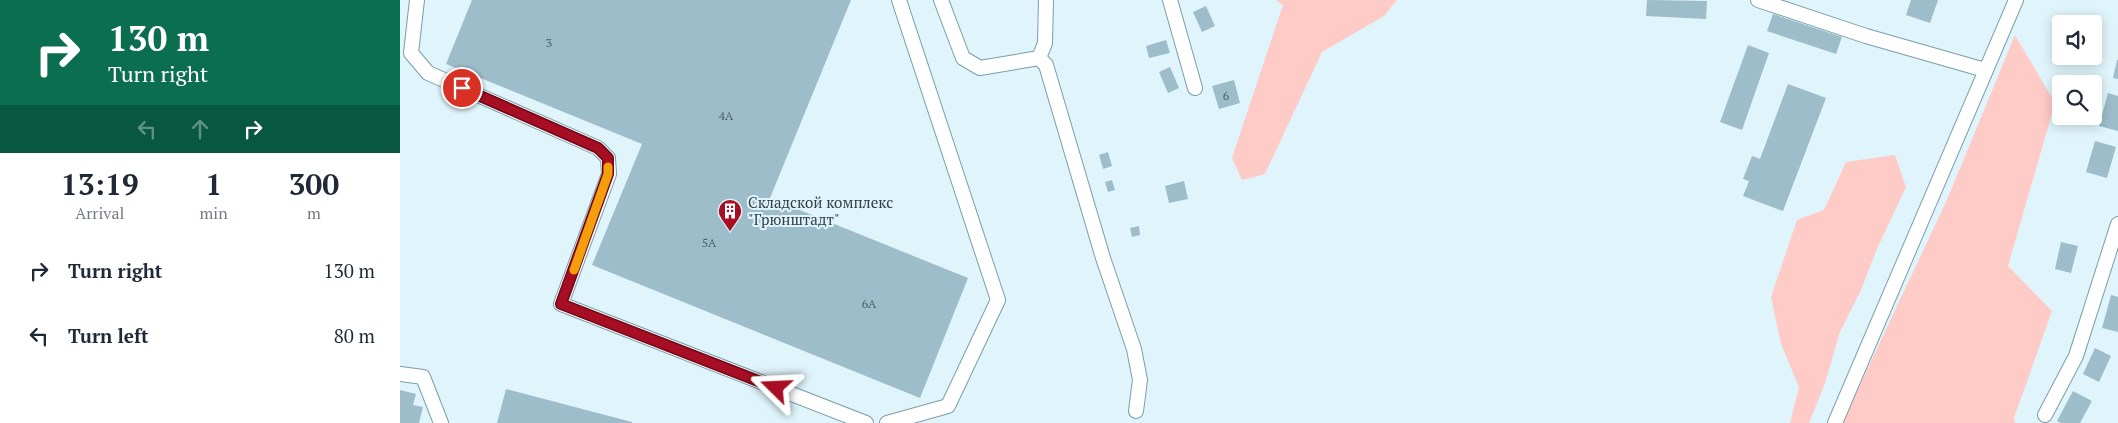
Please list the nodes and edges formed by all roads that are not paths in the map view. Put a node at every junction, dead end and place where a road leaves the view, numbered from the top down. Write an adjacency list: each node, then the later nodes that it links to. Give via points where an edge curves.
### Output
1 (417, 0): 16 (street, via 411,53 428,73 598,148 608,158 608,174 561,304)
2 (899, 0): 17 (street, via 998,300 948,406)
3 (941, 0): 8 (street, via 963,58 974,65 980,68)
4 (1046, 0): 8 (street, via 1045,43)
5 (1170, 0): 10 (street)
6 (1758, 0): 9 (street, via 1866,36)
7 (2016, 0): 9 (street)
8 (1039, 58): 13 (street, via 1046,64 1103,258 1134,349 1140,380)
9 (1985, 70): 18 (street)
10 (1195, 88)
11 (2118, 224): 14 (street, via 2076,356)
12 (400, 374): 15 (street, via 423,377)
13 (1136, 411)
14 (2044, 415)
15 (441, 423)
16 (866, 423)
17 (887, 423)
18 (1835, 423)

